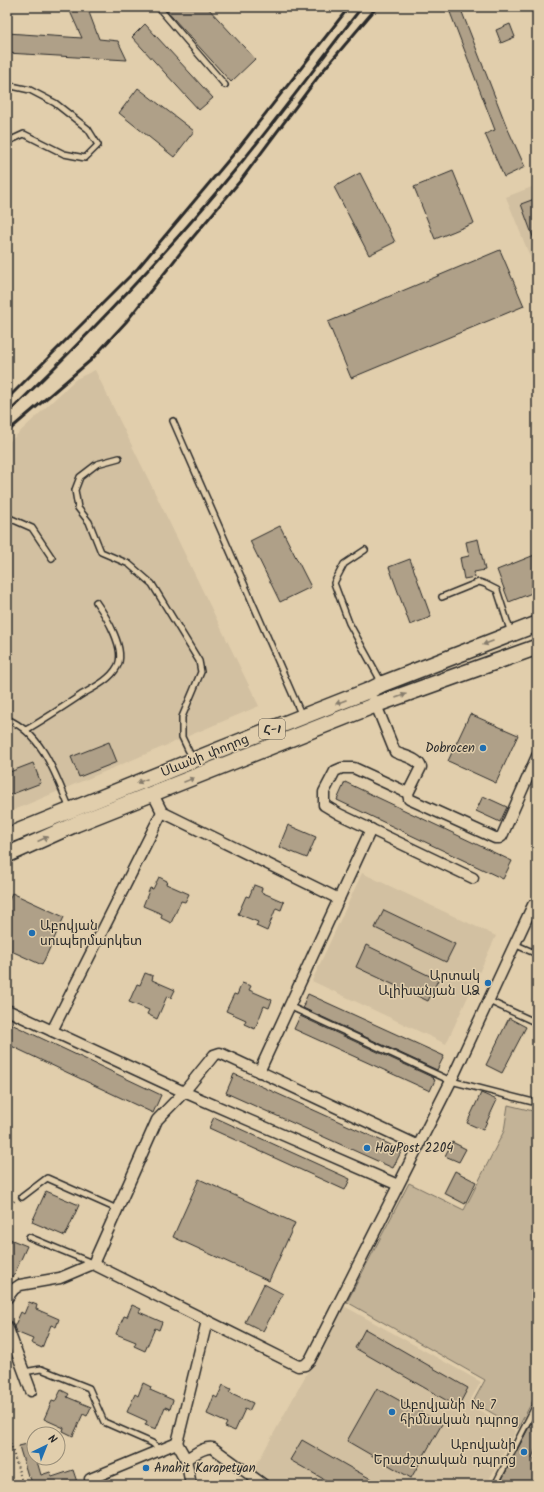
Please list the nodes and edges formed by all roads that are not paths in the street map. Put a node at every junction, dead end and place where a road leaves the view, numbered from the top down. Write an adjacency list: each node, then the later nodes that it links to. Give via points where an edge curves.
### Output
1 (158, 7): 3 (lane)
2 (7, 85): 4 (lane, via 30,90 54,103 88,129 98,145 85,158 64,154 24,134 11,140)
3 (225, 85)
4 (7, 139)
5 (173, 421): 17 (lane)
6 (119, 458): 21 (lane, via 97,464 80,477 75,490 78,508 90,522 101,552 129,564 152,584 199,661 200,672 182,717 182,737)
7 (7, 517): 9 (lane, via 32,528)
8 (365, 550): 15 (lane, via 344,564 334,583)
9 (52, 558)
10 (442, 597): 13 (lane, via 479,582 497,590)
11 (96, 602): 19 (lane, via 106,616 116,639 120,656 118,667 106,680)
12 (537, 624): 13 (main road, Սևանի փողոց / Հ-1)
13 (511, 634): 15 (main road, Սևանի փողոց / Հ-1, one-way to 15)
14 (537, 647): 16 (main road, Սևանի փողոց / Հ-1, one-way to 14)
15 (376, 687): 16 (street); 17 (main road, Սևանի փողոց / Հ-1, one-way to 17)
16 (375, 705): 22 (street, via 395,752 420,764 421,767); 23 (main road, Սևանի փողոց / Հ-1, one-way to 16)
17 (302, 717): 21 (main road, Սևանի փողոց / Հ-1)
18 (7, 719): 19 (lane)
19 (26, 730): 25 (lane, via 47,756)
20 (537, 756): 22 (street, via 499,838 409,799)
21 (193, 760): 25 (main road, Սևանի փողոց / Հ-1, one-way to 25)
22 (408, 793): 26 (street, via 354,768 336,771 324,792 324,805)
23 (153, 794): 24 (street); 25 (main road, Սևանի փողոց / Հ-1)
24 (162, 812): 30 (street); 38 (street)
25 (73, 817): 27 (main road, Սևանի փողոց / Հ-1); 28 (main road, Սևանի փողոց / Հ-1, one-way to 25)
26 (371, 829): 29 (street); 30 (street)
27 (7, 836)
28 (7, 855)
29 (473, 878)
30 (339, 899): 35 (street)
31 (537, 907): 32 (street, via 533,905)
32 (514, 944): 33 (lane); 34 (street)
33 (537, 954)
34 (488, 1001): 37 (lane); 40 (street)
35 (289, 1006): 39 (street); 40 (lane)
36 (7, 1010): 38 (street)
37 (537, 1023)
38 (52, 1031): 41 (street)
39 (259, 1072): 41 (street, via 220,1053 214,1055); 43 (street)
40 (452, 1081): 42 (lane); 43 (street)
41 (184, 1092): 44 (street); 46 (street, via 157,1120)
42 (537, 1103)
43 (419, 1146): 44 (street)
44 (398, 1184): 50 (street, via 310,1360 305,1365 298,1366)
45 (22, 1197): 46 (lane, via 47,1178)
46 (117, 1209): 48 (street)
47 (29, 1238): 48 (lane)
48 (93, 1264): 49 (street, via 60,1278 20,1285 14,1288); 50 (street)
49 (7, 1298)
50 (207, 1321): 55 (street)
51 (7, 1326): 52 (street)
52 (24, 1372): 53 (street); 56 (lane, via 41,1369 89,1388 104,1422 152,1443)
53 (31, 1391)
54 (537, 1403): 61 (lane)
55 (177, 1443): 56 (street); 57 (street)
56 (161, 1450): 58 (street)
57 (186, 1460): 59 (street); 60 (street, via 210,1447)
58 (90, 1479)
59 (192, 1485)
60 (264, 1485)
61 (495, 1485)

